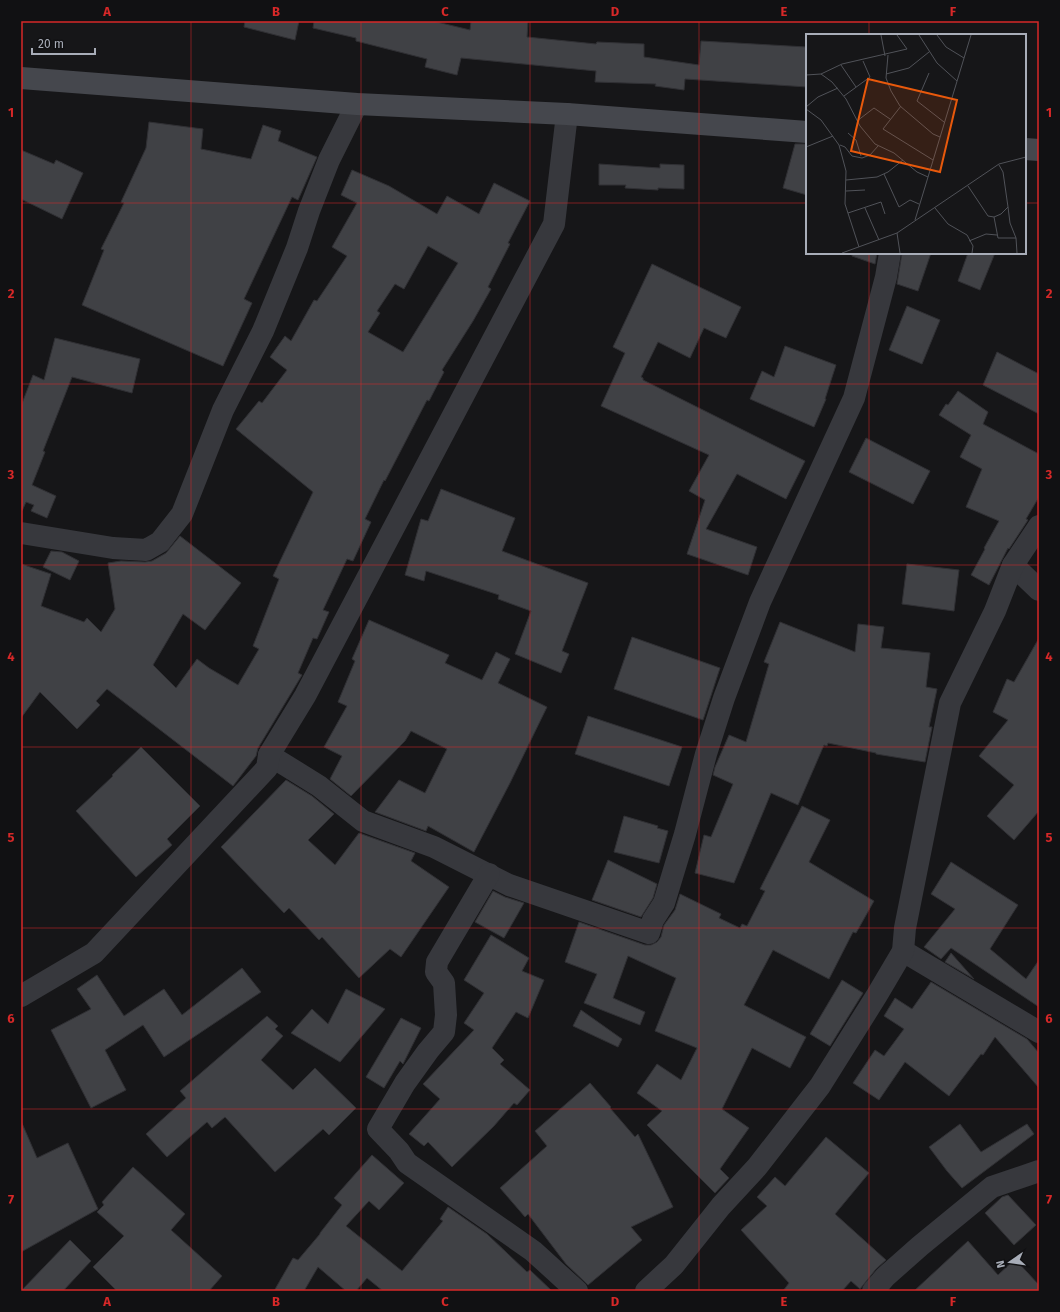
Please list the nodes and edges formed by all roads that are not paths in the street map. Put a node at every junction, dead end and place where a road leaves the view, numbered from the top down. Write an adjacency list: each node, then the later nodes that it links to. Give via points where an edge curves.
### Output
1 (21, 78): 2 (street)
2 (357, 104): 3 (street); 9 (street, via 329,160 263,331 223,410 182,514 160,542 146,550 113,548)
3 (567, 114): 4 (street); 12 (street, via 554,224 305,696)
4 (806, 132)
5 (1026, 149): 6 (street)
6 (1039, 150)
7 (890, 254): 13 (street, via 854,398 760,602 706,754 664,903 653,920 649,933 510,885)
8 (1039, 526): 10 (street)
9 (21, 533)
10 (1013, 565): 11 (street); 14 (street, via 995,611 950,703 905,928)
11 (1039, 590)
12 (270, 755): 13 (street, via 320,786 363,821 434,847); 15 (street, via 267,768 94,953)
13 (489, 874): 18 (street, via 437,962 436,972 444,983 444,1032 405,1083 378,1129 407,1163 533,1250)
14 (904, 951): 16 (street); 19 (street, via 820,1086 757,1167 721,1206 674,1265)
15 (21, 996)
16 (1039, 1032)
17 (1039, 1171): 20 (street, via 992,1187 914,1251)
18 (577, 1291)
19 (646, 1291)
20 (872, 1291)

